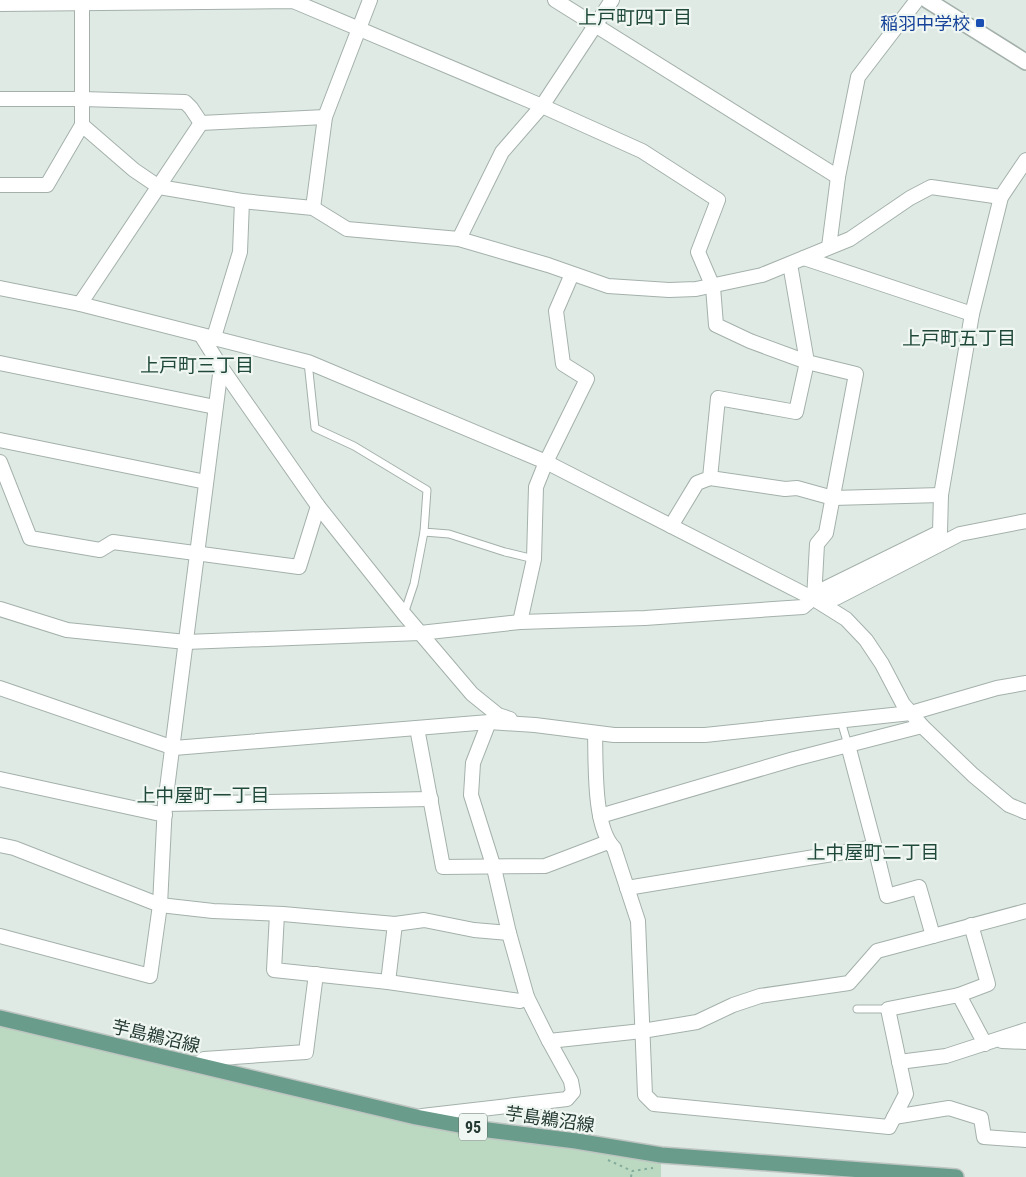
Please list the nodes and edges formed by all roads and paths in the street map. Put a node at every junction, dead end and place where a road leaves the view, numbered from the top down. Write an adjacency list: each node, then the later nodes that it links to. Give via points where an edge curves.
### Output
1 (370, 0): 9 (street)
2 (554, 0): 8 (street)
3 (612, 0): 8 (street)
4 (917, 0): 18 (street, via 858,77)
5 (927, 0): 10 (street)
6 (82, 1): 7 (street); 9 (street, via 293,1); 12 (street)
7 (0, 4)
8 (595, 27): 13 (street); 18 (street)
9 (358, 29): 13 (street); 14 (street)
10 (1026, 62)
11 (0, 99): 12 (street)
12 (82, 99): 15 (street, via 185,102); 16 (street)
13 (542, 106): 24 (street, via 502,152); 29 (street, via 642,151 718,200 698,252)
14 (325, 117): 15 (street); 23 (street)
15 (201, 123): 20 (street)
16 (82, 125): 19 (street, via 47,185); 20 (street)
17 (1026, 160): 21 (street)
18 (838, 177): 25 (street)
19 (0, 185)
20 (159, 187): 22 (street); 31 (street)
21 (1001, 197): 25 (street, via 931,187 850,239); 32 (street)
22 (242, 201): 23 (street); 33 (street, via 240,252)
23 (312, 208): 24 (street, via 347,229)
24 (459, 239): 28 (street)
25 (828, 247): 26 (street)
26 (804, 258): 27 (street); 32 (street)
27 (790, 264): 29 (street, via 762,275); 35 (street)
28 (572, 274): 29 (street, via 608,286 669,290); 41 (street, via 556,311 557,320 563,364 586,379)
29 (713, 287): 35 (street, via 716,325)
30 (0, 288): 31 (street)
31 (80, 304): 33 (street)
32 (972, 314): 44 (street)
33 (207, 336): 34 (street); 37 (street)
34 (308, 362): 41 (street); 49 (lane, via 314,428 354,446 427,490)
35 (807, 362): 42 (street, via 796,412 718,398); 45 (street, via 856,374)
36 (0, 363): 38 (street)
37 (221, 367): 38 (street); 46 (street)
38 (216, 407): 43 (street)
39 (0, 440): 43 (street)
40 (0, 462): 50 (street, via 30,538 100,550 113,542)
41 (546, 462): 48 (street); 51 (street, via 536,487)
42 (710, 478): 45 (street, via 797,488); 48 (street, via 698,483)
43 (206, 482): 50 (street)
44 (941, 495): 45 (street); 52 (street, via 940,532 824,589)
45 (834, 498): 52 (street, via 826,533 816,544)
46 (318, 506): 50 (street, via 299,567); 54 (street)
47 (1026, 521): 52 (street, via 960,534 836,598)
48 (670, 526): 52 (street)
49 (424, 532): 51 (lane, via 449,534); 54 (lane, via 414,584)
50 (196, 552): 57 (street)
51 (534, 559): 55 (street)
52 (814, 599): 55 (street, via 803,607 646,618); 60 (street, via 846,620 866,640)
53 (0, 609): 57 (street, via 68,630)
54 (404, 614): 56 (street)
55 (520, 622): 56 (street)
56 (420, 633): 57 (street); 63 (street, via 472,694 498,716)
57 (186, 642): 68 (street)
58 (1026, 683): 60 (street)
59 (0, 688): 68 (street)
60 (911, 713): 61 (street); 64 (street)
61 (841, 720): 66 (street, via 705,735); 67 (lane)
62 (489, 722): 63 (street); 65 (street); 77 (street, via 473,763 471,795)
63 (535, 725): 66 (street)
64 (922, 726): 67 (street); 72 (street, via 1009,805)
65 (417, 728): 68 (street); 70 (street)
66 (595, 733): 73 (street)
67 (848, 745): 73 (street); 76 (street)
68 (174, 748): 71 (street)
69 (0, 779): 71 (street)
70 (431, 799): 71 (street); 77 (street, via 443,867)
71 (165, 810): 79 (street)
72 (1026, 812)
73 (600, 816): 74 (street)
74 (608, 842): 77 (street, via 545,866); 78 (street, via 614,848)
75 (0, 845): 79 (street)
76 (875, 847): 78 (street); 86 (street, via 886,896 919,887)
77 (494, 868): 84 (street)
78 (627, 888): 95 (street, via 638,920)
79 (160, 905): 81 (street); 85 (street, via 150,976)
80 (1026, 911): 83 (street)
81 (277, 914): 82 (street); 87 (street, via 274,970)
82 (395, 924): 84 (street, via 424,920); 88 (street)
83 (971, 925): 86 (street); 89 (street, via 988,984)
84 (509, 933): 90 (street)
85 (0, 936)
86 (933, 936): 95 (street, via 877,951 849,983 760,996 697,1022)
87 (316, 974): 88 (street); 100 (street, via 306,1052 204,1059)
88 (388, 982): 90 (street, via 520,1001)
89 (959, 996): 92 (street); 97 (street)
90 (527, 997): 96 (street)
91 (857, 1009): 92 (lane)
92 (888, 1009): 99 (street)
93 (0, 1018): 100 (main road, 芋島鵜沼線 / 95)
94 (1026, 1030): 97 (street)
95 (642, 1031): 96 (street); 102 (street, via 645,1095 654,1104 889,1127)
96 (549, 1041): 101 (street, via 571,1081 573,1092 567,1099)
97 (990, 1042): 98 (street); 99 (street, via 946,1056)
98 (1026, 1042)
99 (899, 1062): 102 (street, via 906,1094)
100 (198, 1065): 101 (main road, 芋島鵜沼線 / 95)
101 (416, 1117): 106 (main road, 芋島鵜沼線 / 95, via 661,1155)
102 (894, 1118): 103 (street, via 949,1108 981,1118 984,1137)
103 (1026, 1140)
104 (632, 1171): 105 (path)
105 (631, 1177)
106 (956, 1177)

